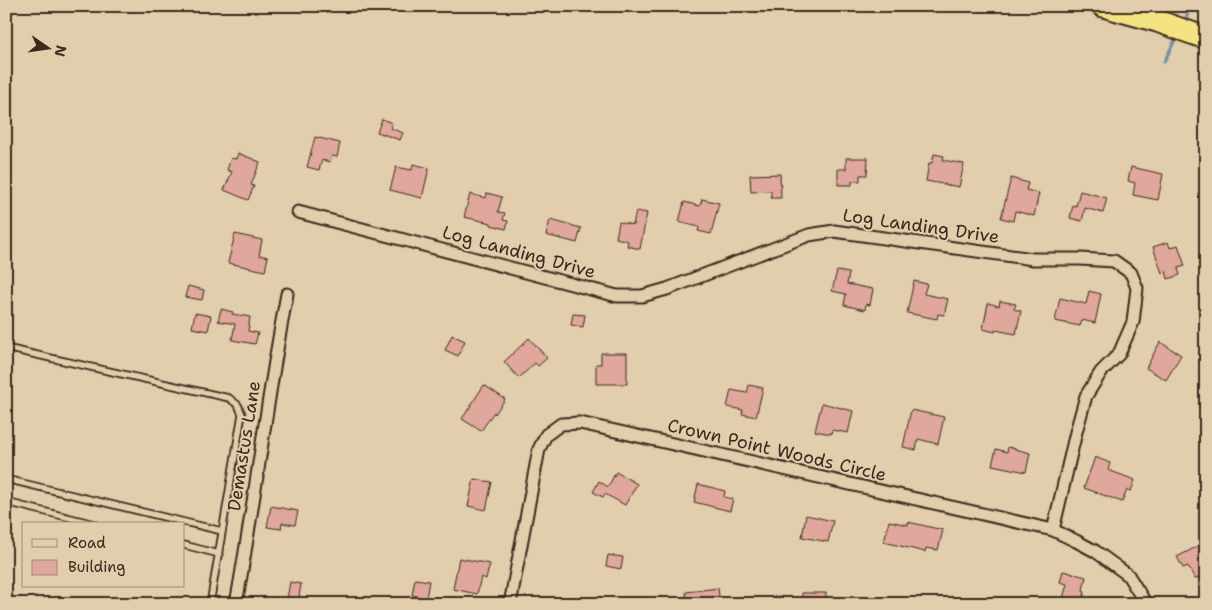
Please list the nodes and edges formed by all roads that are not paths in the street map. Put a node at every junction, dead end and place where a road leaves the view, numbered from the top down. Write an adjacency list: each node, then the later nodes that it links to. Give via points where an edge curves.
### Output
1 (1103, 6): 2 (highway)
2 (1206, 38)
3 (298, 212): 11 (street, Log Landing Drive, via 617,296 659,292 809,235 834,232 1033,260 1114,260 1131,273 1137,288 1133,322 1119,354 1101,372 1086,396)
4 (288, 294): 16 (street, Demastus Lane)
5 (6, 348): 12 (lane, via 229,398 238,405 242,414)
6 (6, 479): 10 (lane)
7 (6, 502): 8 (lane)
8 (87, 522)
9 (185, 522): 12 (lane)
10 (185, 522)
11 (1053, 530): 17 (street, Crown Point Woods Circle, via 580,423 561,424 546,435 538,449); 18 (street, Crown Point Woods Circle, via 1095,552 1128,575)
12 (222, 531): 14 (lane)
13 (185, 545): 14 (lane)
14 (219, 554): 15 (lane)
15 (210, 604)
16 (236, 604)
17 (510, 604)
18 (1146, 604)

